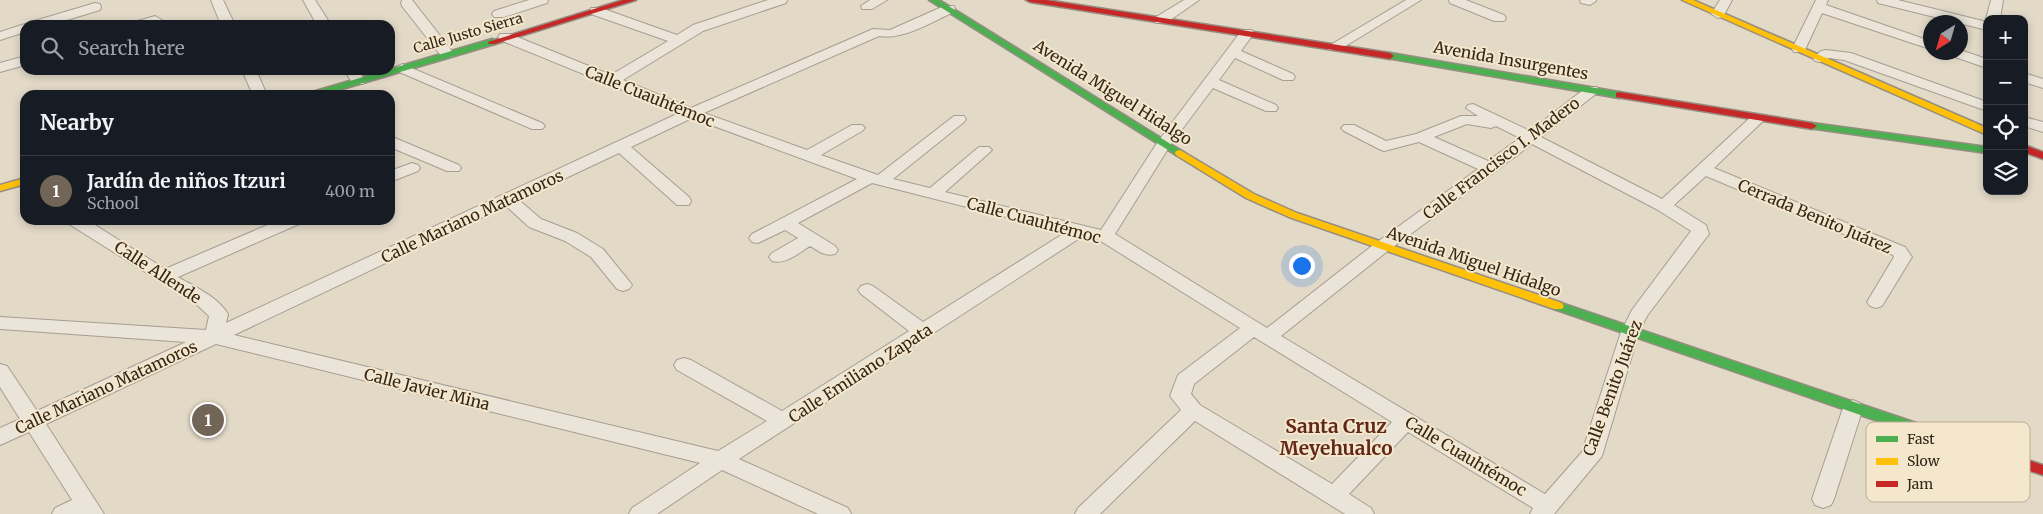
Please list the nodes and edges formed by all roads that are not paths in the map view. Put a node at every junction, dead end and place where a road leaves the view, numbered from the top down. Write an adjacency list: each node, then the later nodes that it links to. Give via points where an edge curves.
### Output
1 (217, 0): 27 (street)
2 (309, 0): 28 (street)
3 (542, 0): 22 (street)
4 (632, 0): 21 (street, Calle Justo Sierra)
5 (781, 0): 35 (street, via 711,22)
6 (881, 0): 18 (street)
7 (933, 0): 20 (street, Avenida Miguel Hidalgo)
8 (1030, 0): 29 (street, Avenida Insurgentes)
9 (1193, 0): 29 (street)
10 (1415, 0): 37 (street)
11 (1455, 0): 25 (street)
12 (1686, 0): 23 (street)
13 (1726, 0): 23 (street)
14 (1883, 0): 30 (street)
15 (1997, 0): 24 (street)
16 (1820, 3): 36 (street); 38 (street)
17 (407, 4): 40 (street)
18 (867, 6)
19 (95, 7): 26 (street)
20 (949, 9): 61 (street, Calle Mariano Matamoros, via 891,34 878,32 870,35); 74 (street, Avenida Miguel Hidalgo)
21 (596, 11): 34 (street, Calle Justo Sierra); 35 (street)
22 (499, 14)
23 (1718, 14): 38 (street)
24 (1995, 15)
25 (1499, 18)
26 (52, 20)
27 (226, 20)
28 (321, 20)
29 (1160, 20): 32 (street, Avenida Insurgentes)
30 (1983, 25)
31 (20, 30): 33 (street)
32 (1247, 33): 37 (street, Avenida Insurgentes); 39 (street)
33 (0, 36)
34 (505, 37): 40 (street, Calle Justo Sierra); 52 (street, Calle Cuauhtémoc)
35 (679, 40): 52 (street)
36 (1923, 41)
37 (1334, 47): 57 (street, Avenida Insurgentes)
38 (1799, 49): 43 (street)
39 (1232, 52): 50 (street); 53 (street)
40 (447, 54): 46 (street, Calle Justo Sierra)
41 (1968, 55): 42 (street)
42 (1983, 57)
43 (1820, 58): 58 (street, via 1826,54 1846,56); 70 (street)
44 (20, 62): 45 (street)
45 (0, 68)
46 (402, 68): 47 (street, Calle Justo Sierra); 66 (street)
47 (395, 69)
48 (251, 75): 55 (street)
49 (354, 76): 56 (street, Calle Justo Sierra)
50 (1288, 77)
51 (2028, 78): 54 (street)
52 (611, 81): 61 (street, Calle Cuauhtémoc)
53 (1210, 81): 59 (street); 74 (street)
54 (2043, 84)
55 (258, 90)
56 (323, 90)
57 (1592, 90): 62 (street, Avenida Insurgentes); 72 (street, Calle Francisco I. Madero)
58 (1983, 106)
59 (1271, 108)
60 (1473, 108): 65 (street)
61 (691, 113): 75 (street, Calle Mariano Matamoros); 80 (street, Calle Cuauhtémoc)
62 (1758, 118): 76 (street, Avenida Insurgentes); 85 (street)
63 (959, 119): 87 (street)
64 (2028, 122): 67 (street)
65 (1509, 125): 71 (street, via 1466,119); 72 (street)
66 (537, 126)
67 (2043, 127)
68 (857, 128): 80 (street)
69 (1349, 128): 71 (street, via 1384,146)
70 (1983, 130)
71 (1421, 137): 84 (street)
72 (1530, 138): 84 (street, Calle Francisco I. Madero); 93 (street)
73 (395, 143): 83 (street)
74 (1164, 143): 98 (street); 101 (street, Avenida Miguel Hidalgo, via 1250,196 1293,215)
75 (620, 147): 91 (street, Calle Mariano Matamoros); 92 (street)
76 (1983, 149)
77 (984, 150): 90 (street)
78 (2028, 150): 81 (street)
79 (2028, 155): 81 (street)
80 (808, 156): 87 (street, Calle Cuauhtémoc)
81 (2043, 157)
82 (412, 168): 86 (street)
83 (453, 168)
84 (1490, 168): 101 (street, Calle Francisco I. Madero)
85 (1703, 169): 93 (street); 107 (street, Cerrada Benito Juárez, via 1899,251 1903,257)
86 (395, 175)
87 (875, 180): 90 (street, Calle Cuauhtémoc); 94 (street)
88 (20, 182): 89 (street)
89 (0, 188)
90 (934, 194): 97 (street, Calle Cuauhtémoc)
91 (508, 199): 105 (street, via 536,223 571,237 597,253); 112 (street, Calle Mariano Matamoros)
92 (683, 201)
93 (1664, 206): 111 (street, Calle Benito Juárez, via 1696,225 1700,234 1639,314)
94 (787, 224): 99 (street); 100 (street)
95 (83, 225): 104 (street, Calle Allende)
96 (282, 225): 104 (street)
97 (1079, 231): 98 (street, Calle Cuauhtémoc); 109 (street, Calle Emiliano Zapata)
98 (1105, 236): 110 (street, Calle Cuauhtémoc)
99 (758, 238)
100 (812, 238): 102 (street); 103 (street)
101 (1383, 246): 110 (street, Calle Francisco I. Madero); 111 (street, Avenida Miguel Hidalgo)
102 (829, 250)
103 (778, 257)
104 (165, 276): 112 (street, Calle Allende, via 219,314)
105 (623, 285)
106 (867, 290): 109 (street)
107 (1876, 302)
108 (0, 323): 112 (street, Calle Javier Mina)
109 (923, 332): 118 (street, Calle Emiliano Zapata)
110 (1260, 332): 116 (street, Calle Francisco I. Madero, via 1184,380 1180,396); 117 (street, Calle Cuauhtémoc)
111 (1630, 332): 115 (street, Avenida Miguel Hidalgo); 128 (street, Calle Benito Juárez, via 1591,456)
112 (214, 337): 119 (street, Calle Mariano Matamoros); 122 (street, Calle Javier Mina)
113 (684, 365): 118 (street)
114 (2, 377): 119 (street)
115 (1852, 408): 120 (street, Avenida Miguel Hidalgo); 126 (street)
116 (1193, 410): 125 (street); 132 (street)
117 (1407, 420): 125 (street); 128 (street, Calle Cuauhtémoc)
118 (784, 421): 122 (street, Calle Emiliano Zapata)
119 (31, 422): 121 (street, Calle Mariano Matamoros); 127 (street)
120 (1895, 422)
121 (0, 437)
122 (722, 460): 130 (street, Calle Emiliano Zapata); 131 (street, Calle Javier Mina)
123 (2030, 466): 124 (street, Avenida Miguel Hidalgo)
124 (2043, 470)
125 (1334, 495): 133 (street)
126 (1823, 499)
127 (90, 508): 129 (street)
128 (1544, 510)
129 (63, 514)
130 (640, 514)
131 (840, 514)
132 (1086, 514)
133 (1363, 514)

